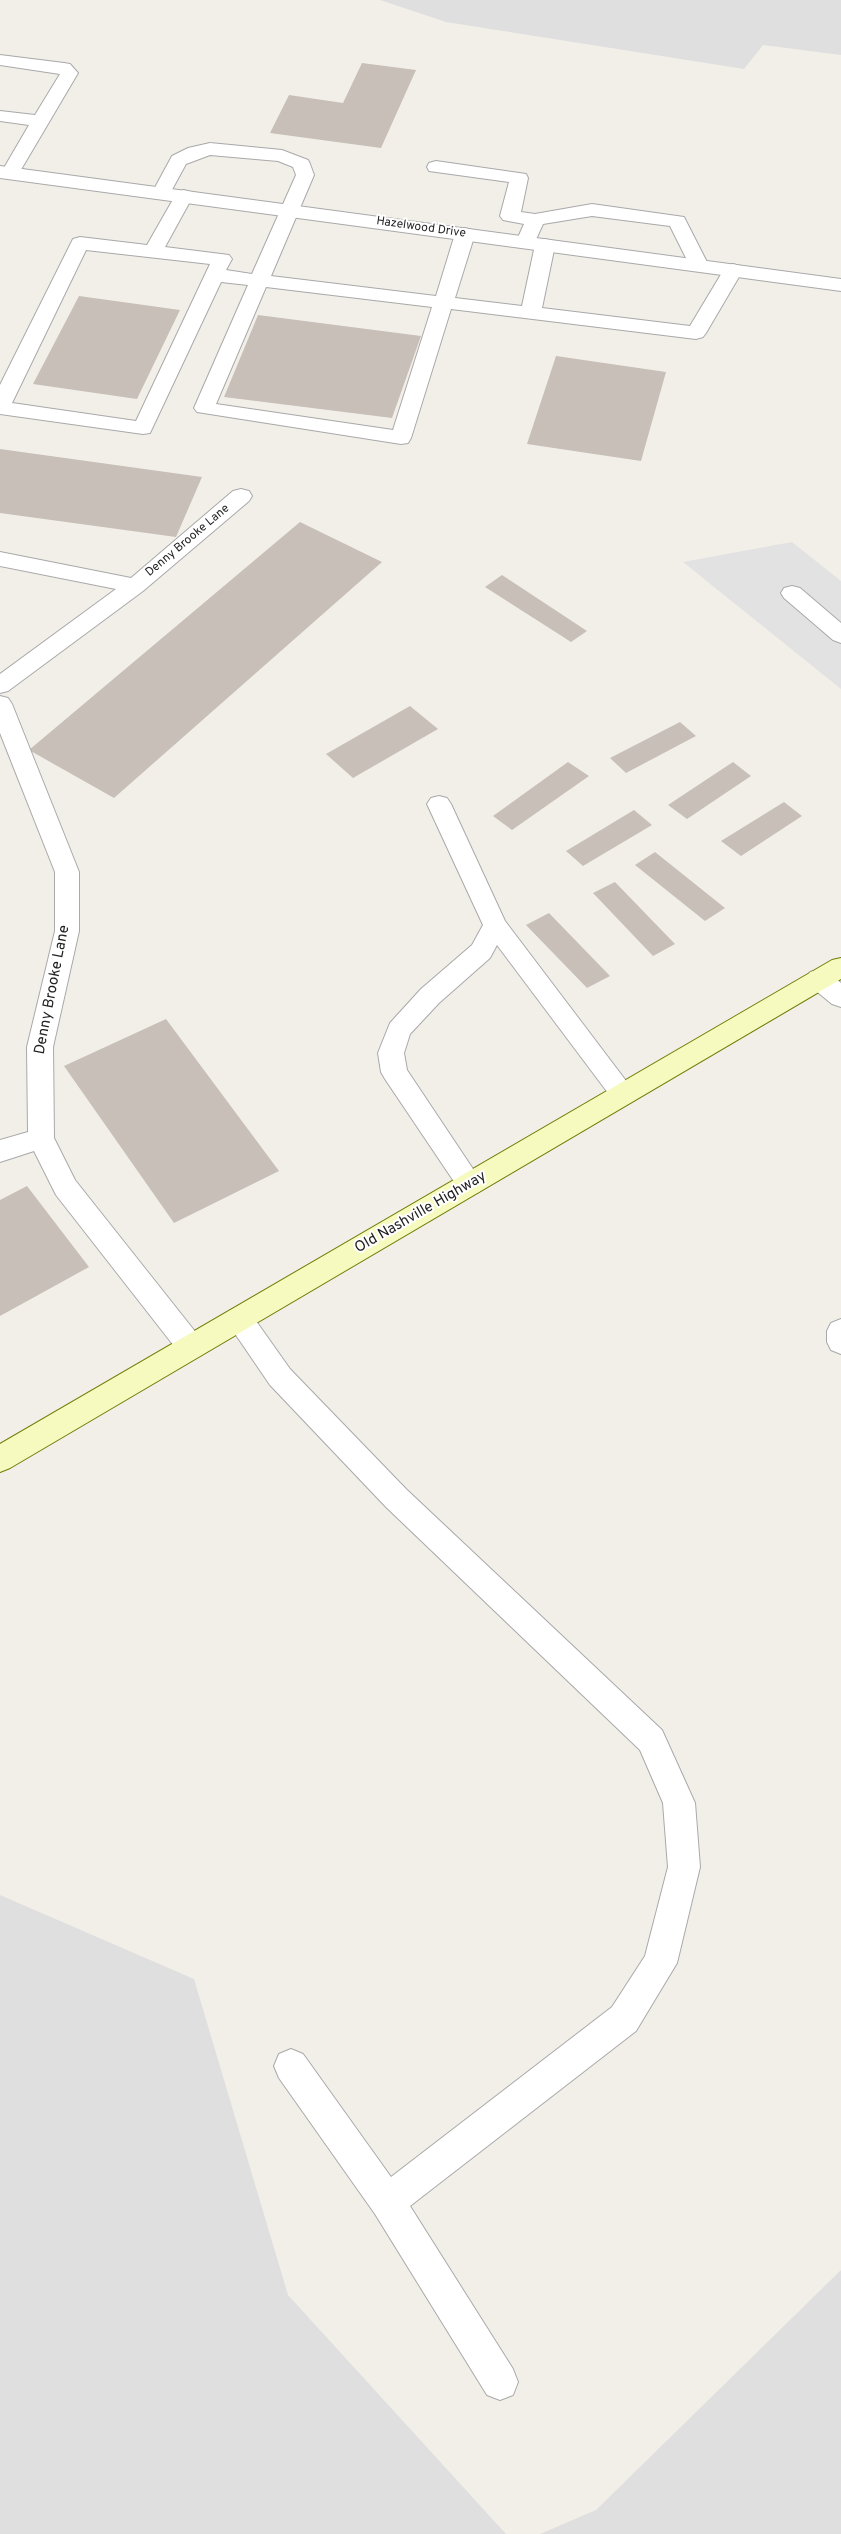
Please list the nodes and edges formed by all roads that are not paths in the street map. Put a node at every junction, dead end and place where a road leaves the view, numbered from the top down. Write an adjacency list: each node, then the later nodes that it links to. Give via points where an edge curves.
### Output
1 (0, 60): 3 (street, via 67,70 69,73)
2 (0, 116): 3 (street)
3 (41, 121): 5 (street)
4 (436, 167): 9 (street, via 519,178 510,216)
5 (5, 173): 6 (street, Hazelwood Drive)
6 (161, 194): 7 (street, Hazelwood Drive); 8 (street, via 179,160 195,152 210,149 282,156 301,164 305,175)
7 (184, 196): 8 (street, Hazelwood Drive); 12 (street)
8 (290, 211): 10 (street, Hazelwood Drive); 16 (street)
9 (535, 220): 11 (street); 13 (street, via 592,210 678,221)
10 (465, 234): 11 (street, Hazelwood Drive); 18 (street)
11 (535, 244): 13 (street, Hazelwood Drive); 19 (street)
12 (154, 250): 15 (street, via 222,259); 20 (street, via 80,243)
13 (699, 266): 14 (street, Hazelwood Drive)
14 (734, 270): 17 (street, Hazelwood Drive); 19 (street, via 696,333)
15 (215, 275): 16 (street); 20 (street, via 143,428)
16 (259, 281): 18 (street); 18 (street, via 204,408 401,438)
17 (841, 284)
18 (443, 301): 19 (street)
19 (531, 312)
20 (0, 407)
21 (241, 496): 23 (street, Denny Brooke Lane)
22 (0, 558): 23 (street, Denny Brooke Lane)
23 (135, 586): 26 (street, Denny Brooke Lane)
24 (792, 593): 25 (street)
25 (841, 635)
26 (0, 685)
27 (0, 704): 33 (street, Denny Brooke Lane, via 67,872 67,932 40,1047)
28 (439, 804): 29 (street)
29 (495, 926): 32 (street); 35 (street, via 481,951 430,996 399,1030 391,1053 394,1072)
30 (830, 973): 31 (street); 32 (main road, Old Nashville Highway)
31 (841, 997)
32 (623, 1094): 35 (main road, Old Nashville Highway)
33 (41, 1138): 34 (street); 39 (street, Denny Brooke Lane, via 65,1186)
34 (0, 1151)
35 (470, 1184): 36 (main road, Old Nashville Highway)
36 (239, 1319): 39 (main road, Old Nashville Highway); 42 (street, via 280,1377 396,1498 651,1740 679,1803 684,1867 660,1963 624,2019)
37 (841, 1331): 38 (street)
38 (841, 1342)
39 (191, 1347): 40 (main road, Old Nashville Highway)
40 (0, 1459)
41 (291, 2066): 42 (street)
42 (387, 2202): 43 (street)
43 (500, 2382)

